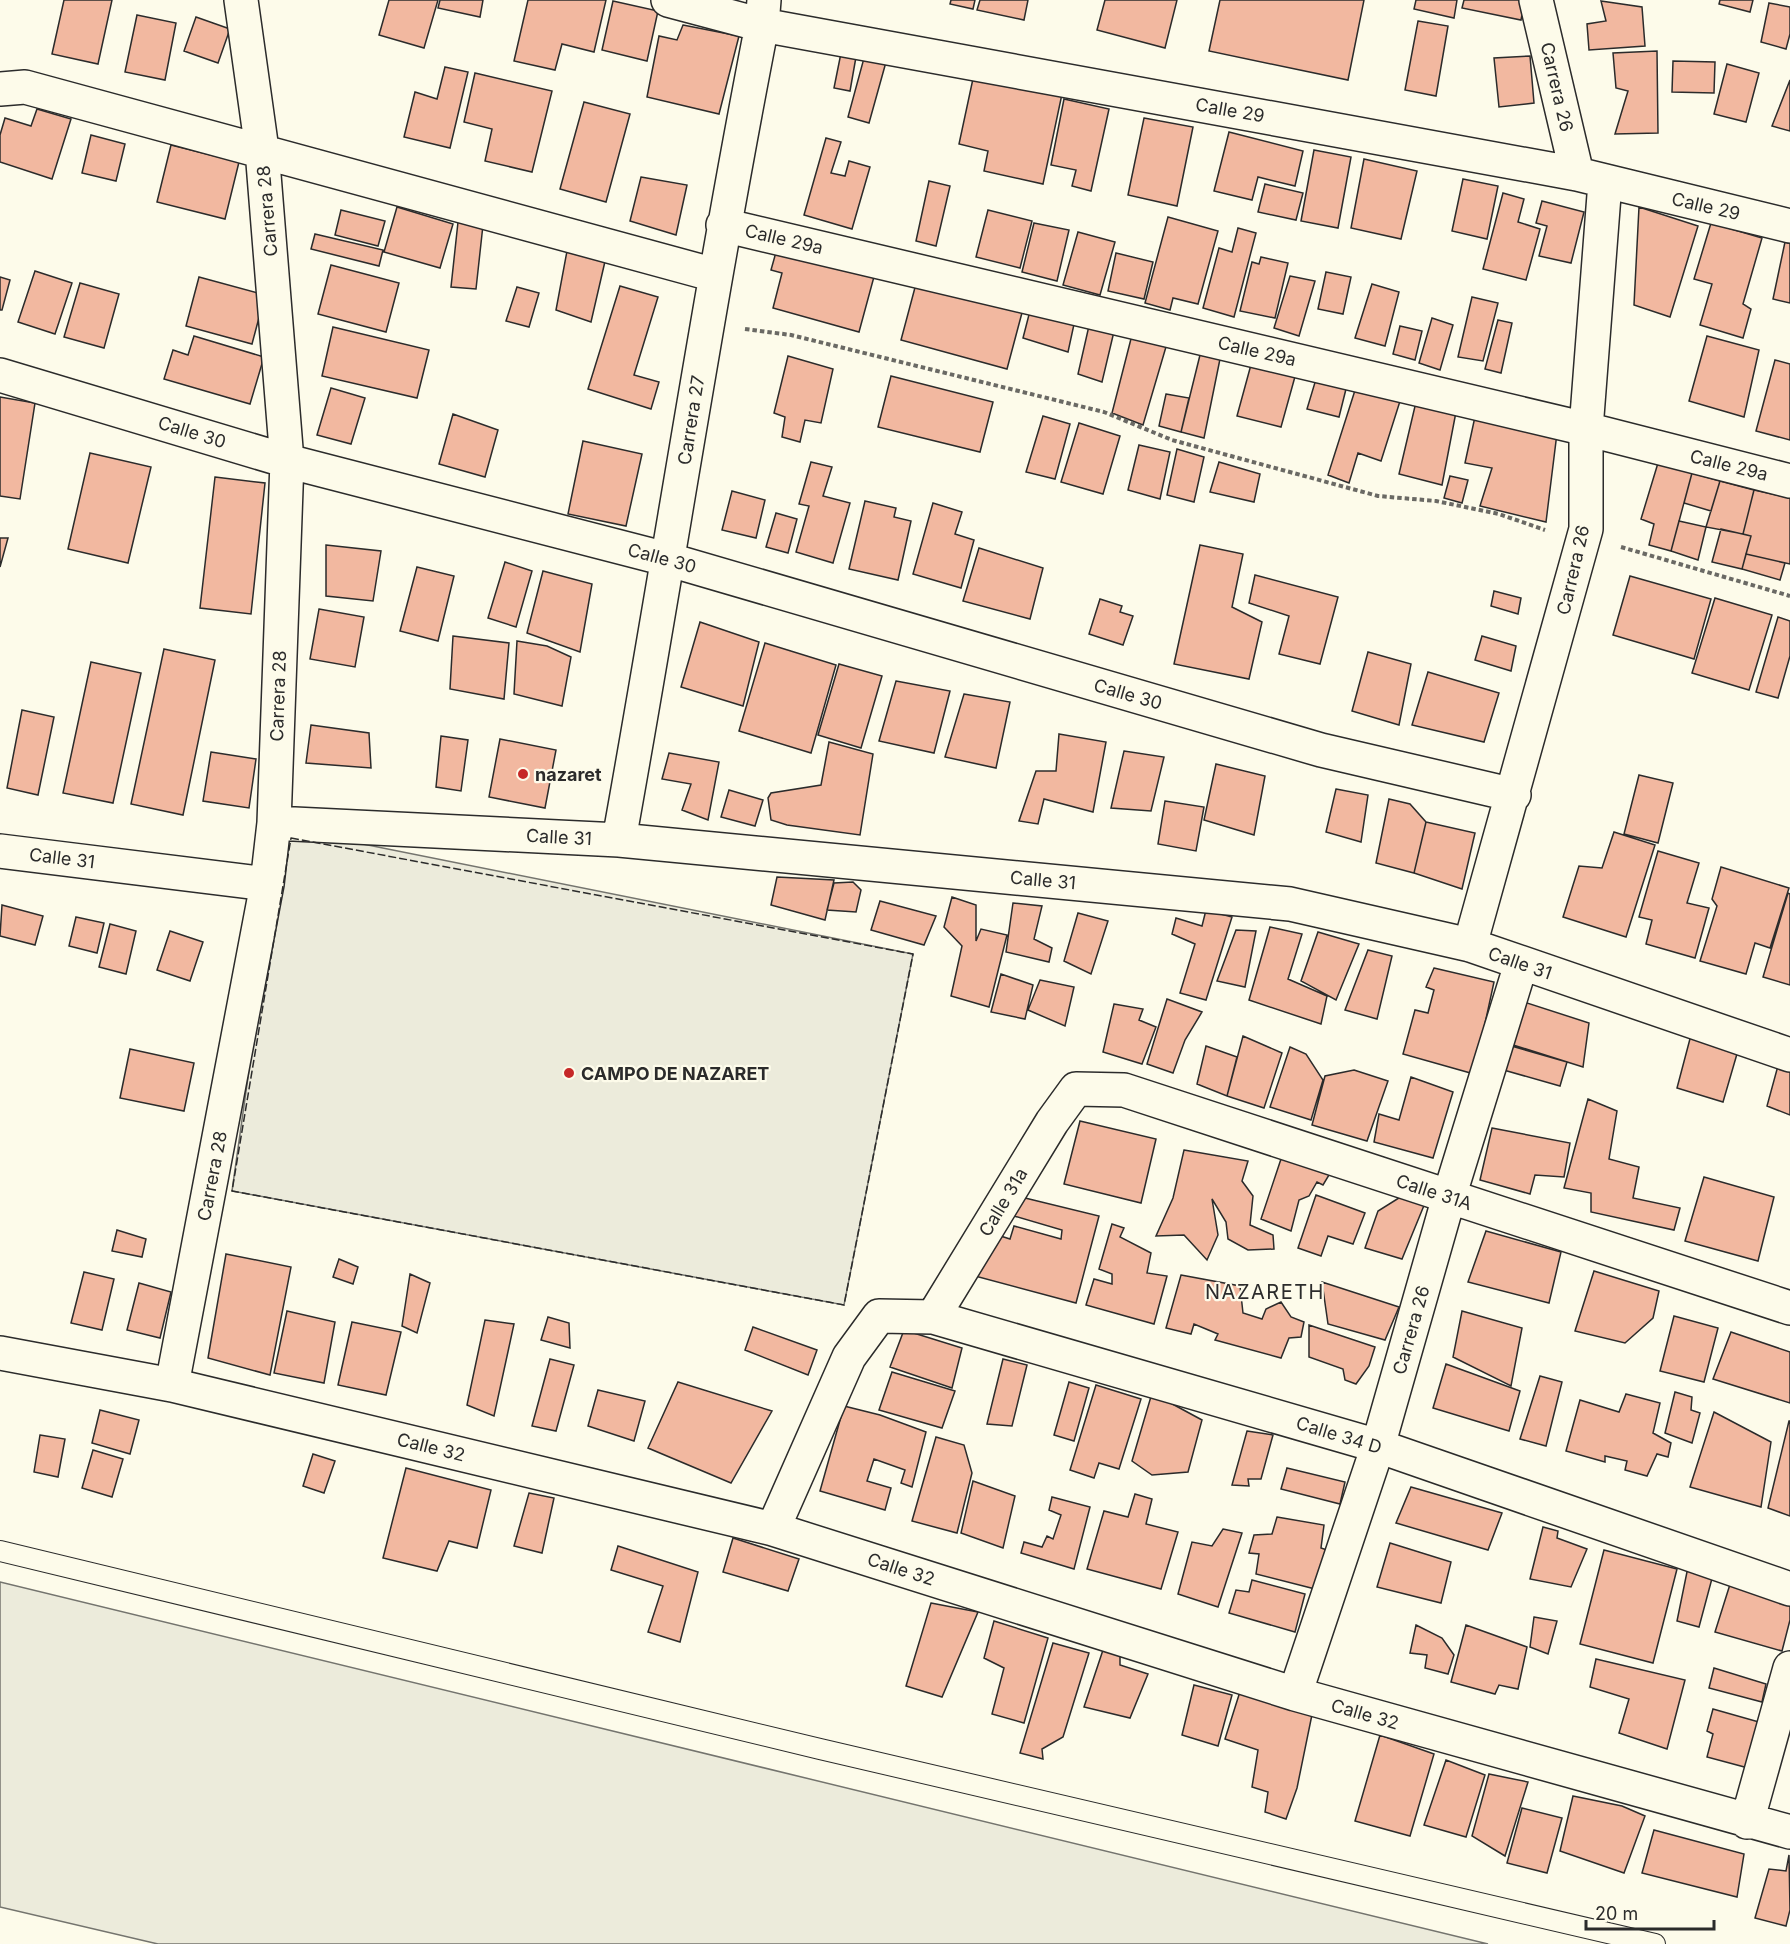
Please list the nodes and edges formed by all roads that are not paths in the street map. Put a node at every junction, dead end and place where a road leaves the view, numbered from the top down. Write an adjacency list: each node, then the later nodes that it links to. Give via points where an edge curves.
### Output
1 (242, 0): 6 (street, Carrera 28)
2 (668, 0): 4 (street, Calle 29)
3 (1536, 0): 7 (street, Carrera 26)
4 (763, 12): 7 (street, Calle 29); 8 (street, Carrera 27)
5 (0, 88): 6 (street, via 26,87)
6 (262, 150): 10 (street); 13 (street, Carrera 28)
7 (1591, 178): 9 (street, Calle 29); 12 (street, Carrera 26)
8 (723, 225): 10 (street, Carrera 27); 12 (street, Calle 29a)
9 (1790, 226)
10 (715, 275): 15 (street, Carrera 27)
11 (0, 375): 13 (street, Calle 30)
12 (1586, 429): 14 (street, Calle 29a); 16 (street, Carrera 26, via 1584,536)
13 (287, 461): 15 (street, Calle 30); 17 (street, Carrera 28)
14 (1790, 481)
15 (670, 560): 16 (street, Calle 30, via 1321,750); 18 (street, Carrera 27)
16 (1514, 795): 21 (street, Carrera 26)
17 (274, 823): 18 (street, Calle 31); 20 (street, Carrera 28)
18 (619, 840): 21 (street, Calle 31, via 1290,904)
19 (0, 851): 20 (street, Calle 31)
20 (267, 884): 29 (street, Carrera 28)
21 (1470, 945): 22 (street, Calle 31)
22 (1521, 964): 23 (street, Calle 31); 25 (street, Carrera 26)
23 (1790, 1055)
24 (1076, 1089): 25 (street, Calle 31A, via 1124,1090); 27 (street, Calle 31a)
25 (1449, 1197): 26 (street, Calle 31A); 30 (street, Carrera 26)
26 (1790, 1308)
27 (933, 1317): 30 (street, Calle 34 D); 31 (street, Calle 34 D, via 879,1316 849,1357)
28 (0, 1353): 29 (street, Calle 32)
29 (172, 1384): 31 (street, Calle 32)
30 (1378, 1446): 33 (street, Calle 34 D); 35 (street, Carrera 26)
31 (773, 1529): 35 (street, Calle 32)
32 (0, 1551): 38 (lane, via 820,1749)
33 (1790, 1589)
34 (1790, 1668): 36 (street)
35 (1295, 1694): 36 (street, Calle 32)
36 (1747, 1822): 37 (street, Calle 32)
37 (1790, 1832)
38 (1655, 1944)

